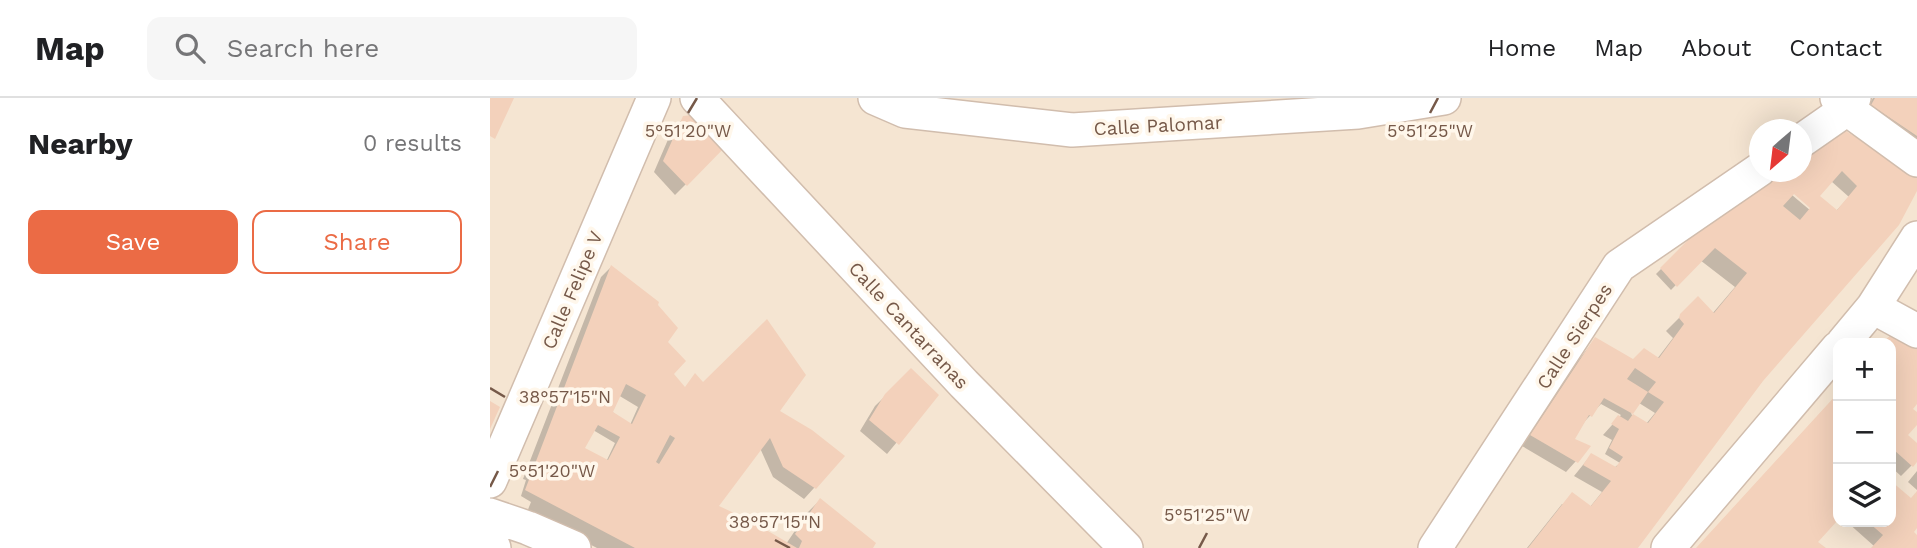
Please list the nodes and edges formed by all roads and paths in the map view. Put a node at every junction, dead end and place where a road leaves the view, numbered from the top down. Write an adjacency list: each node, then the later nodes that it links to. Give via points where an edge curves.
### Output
1 (654, 98): 16 (street, Calle Felipe V)
2 (697, 98): 21 (street, Calle Cantarranas, via 964,384)
3 (875, 98): 7 (street, Calle Palomar, via 905,111 1072,130)
4 (1326, 98): 7 (street)
5 (1436, 99): 7 (street, Calle Palomar)
6 (1846, 102): 8 (street); 9 (street)
7 (1296, 116)
8 (1812, 131)
9 (1917, 160)
10 (1749, 177): 22 (street, Calle Sierpes, via 1619,266)
11 (1917, 238): 12 (street)
12 (1873, 307): 13 (street); 14 (street)
13 (1917, 331)
14 (1847, 338)
15 (1833, 354): 23 (street)
16 (490, 481)
17 (490, 515): 20 (street)
18 (490, 539): 19 (street)
19 (494, 548)
20 (574, 548)
21 (1126, 548)
22 (1435, 548)
23 (1668, 548)

